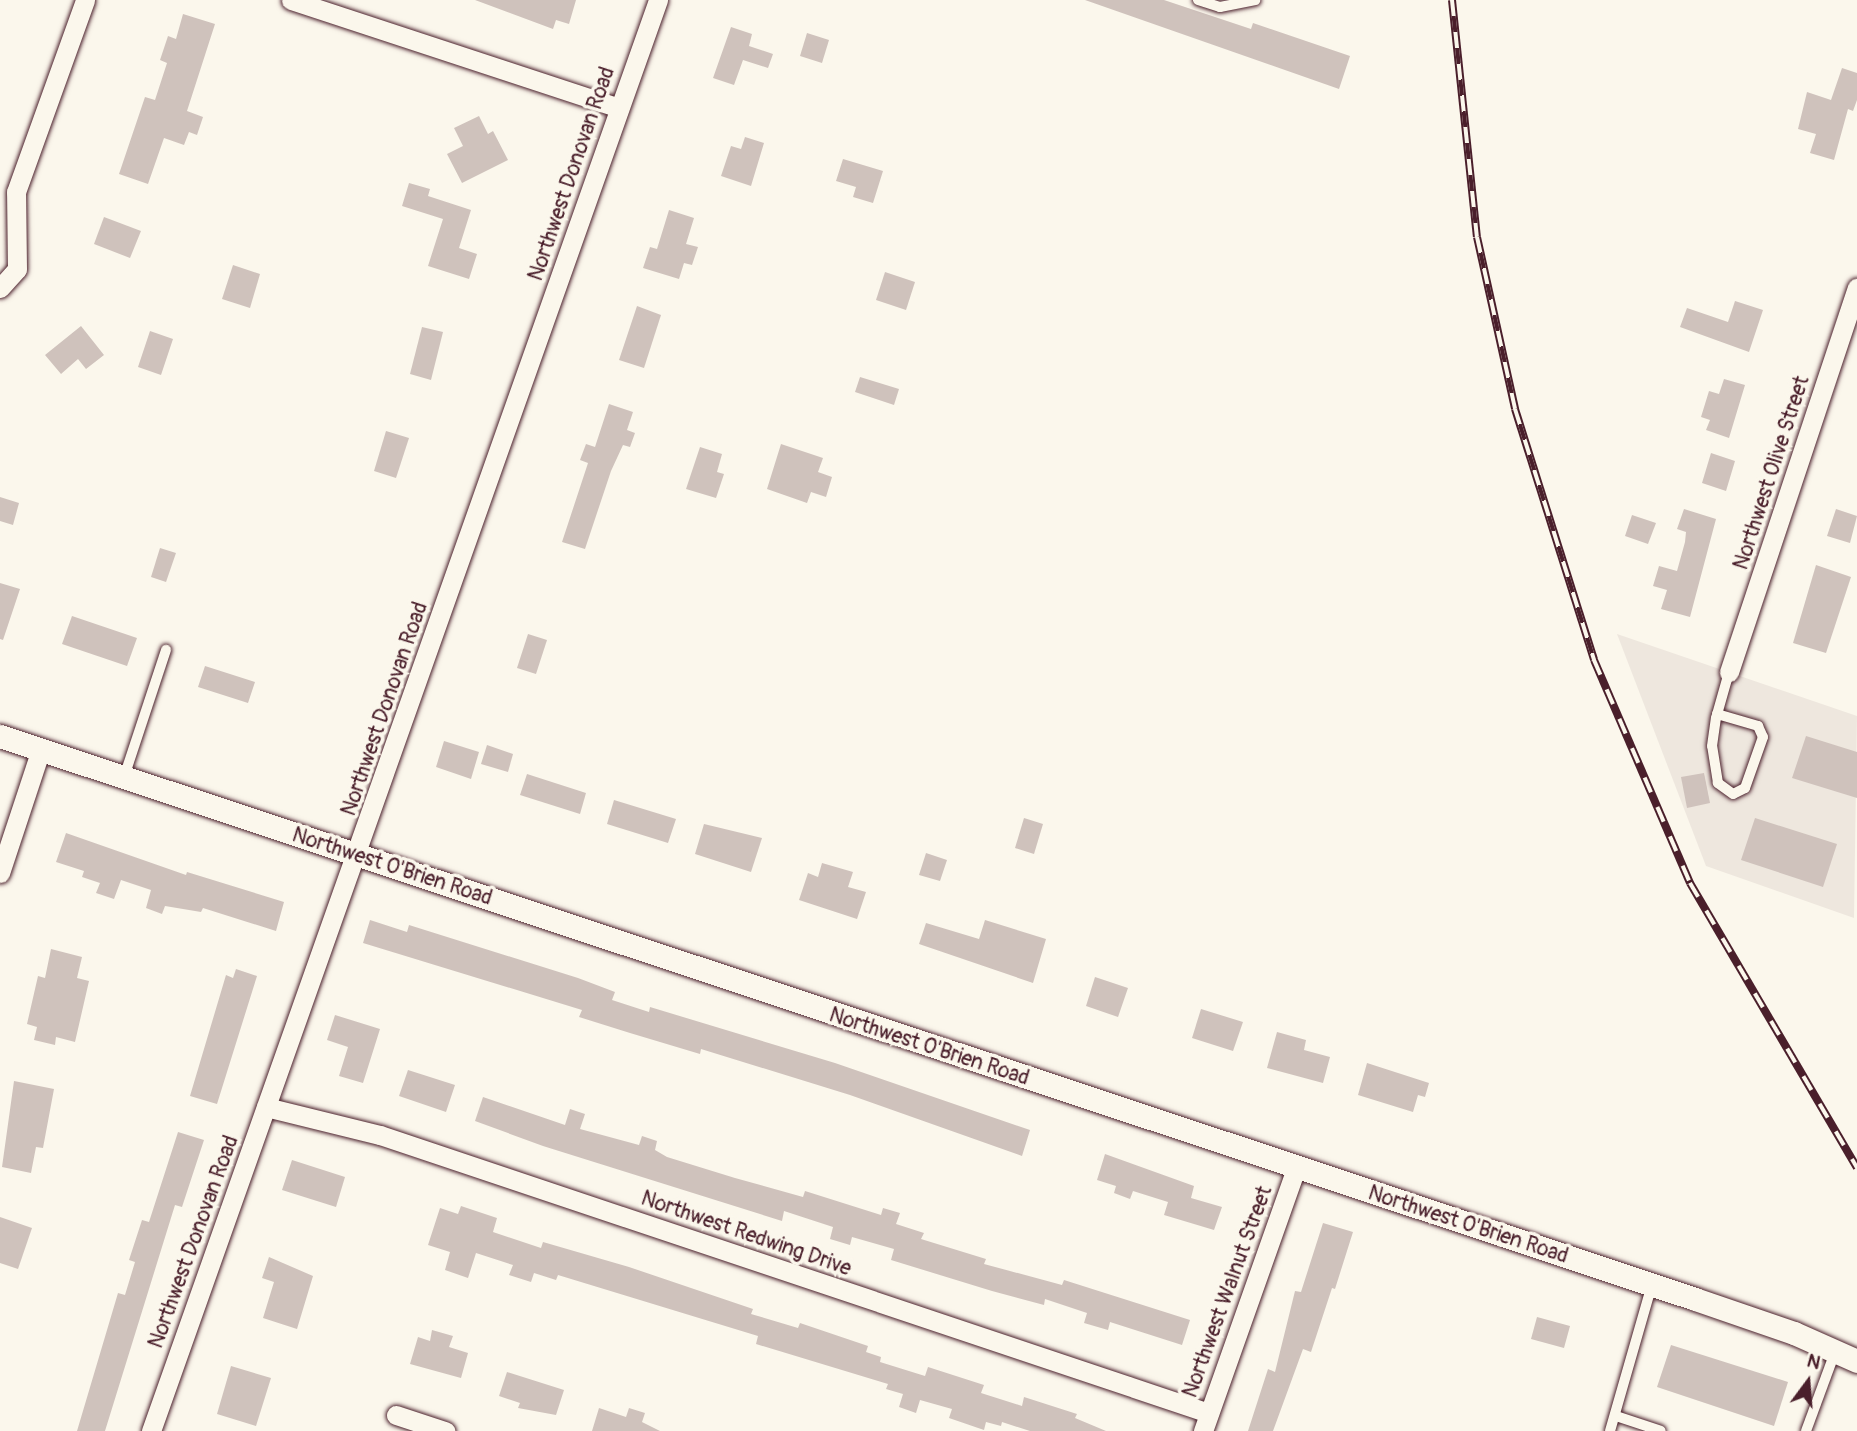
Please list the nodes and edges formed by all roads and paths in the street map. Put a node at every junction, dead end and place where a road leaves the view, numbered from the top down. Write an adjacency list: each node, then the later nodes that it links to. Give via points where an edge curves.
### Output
1 (85, 0): 7 (street)
2 (291, 0): 6 (street)
3 (657, 0): 6 (street, Northwest Donovan Road)
4 (1198, 0): 5 (lane, via 1220,7)
5 (1255, 0)
6 (619, 107): 17 (street, Northwest Donovan Road)
7 (16, 192): 8 (street); 9 (street, via 17,269)
8 (0, 210)
9 (0, 288)
10 (1857, 288): 12 (street, Northwest Olive Street)
11 (166, 650): 16 (lane)
12 (1730, 672): 13 (lane)
13 (1717, 714): 13 (lane, via 1713,765 1718,783 1733,794 1745,788 1763,737 1758,726)
14 (0, 736): 15 (street, Northwest O'Brien Road)
15 (41, 750): 16 (street, Northwest O'Brien Road); 18 (street)
16 (124, 777): 17 (street, Northwest O'Brien Road)
17 (358, 856): 19 (street, Northwest Donovan Road); 20 (street, Northwest O'Brien Road)
18 (0, 873)
19 (266, 1107): 26 (street, Northwest Redwing Drive, via 380,1135); 27 (street, Northwest Donovan Road)
20 (1296, 1169): 21 (street, Northwest O'Brien Road); 26 (street, Northwest Walnut Street)
21 (1652, 1285): 22 (street, Northwest O'Brien Road); 25 (lane)
22 (1835, 1351): 23 (street, Northwest O'Brien Road); 31 (lane)
23 (1857, 1361)
24 (396, 1415): 28 (street)
25 (1616, 1416): 29 (lane); 30 (lane)
26 (1206, 1422)
27 (151, 1431)
28 (445, 1431)
29 (1610, 1431)
30 (1661, 1431)
31 (1806, 1431)

